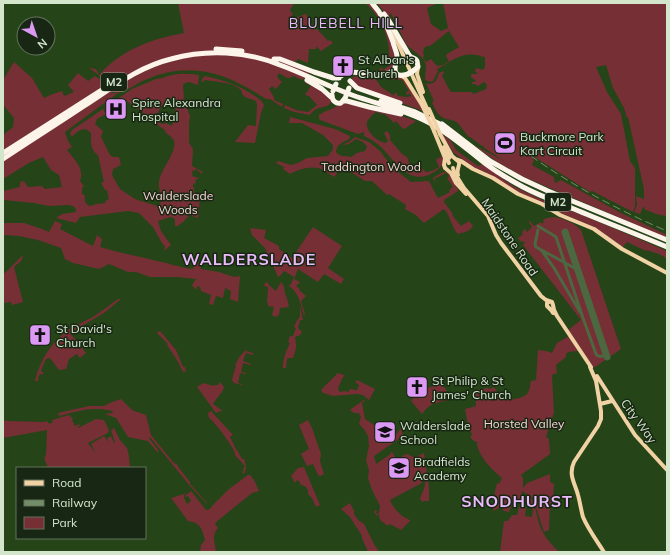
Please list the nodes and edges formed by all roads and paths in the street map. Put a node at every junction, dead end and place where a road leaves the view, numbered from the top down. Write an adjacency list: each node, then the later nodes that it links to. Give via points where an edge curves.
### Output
1 (373, 3): 2 (highway)
2 (383, 15): 5 (highway, via 409,55); 6 (highway, via 397,54); 13 (main road)
3 (250, 56): 11 (highway, M2, via 300,76); 15 (highway, M2, via 281,65 337,90 421,118); 20 (highway, M2, via 217,52 198,54 169,59 147,67)
4 (274, 59): 9 (highway, M2, via 320,74); 16 (highway, M2, via 342,88 410,110); 19 (highway, M2, via 259,54 214,49 184,52 153,61 126,74)
5 (406, 59): 6 (highway); 7 (highway, via 414,58 418,64)
6 (395, 67): 8 (highway, via 396,73); 9 (highway, via 392,72 386,74 350,72)
7 (416, 69): 8 (highway, bridge); 13 (main road)
8 (403, 75): 10 (highway, via 354,75); 13 (main road)
9 (340, 77): 10 (highway, via 346,76); 11 (highway, bridge)
10 (350, 80): 12 (highway, bridge); 14 (highway, M2, via 357,88)
11 (332, 98): 12 (highway, via 341,103)
12 (345, 98): 15 (highway, M2, via 347,101)
13 (427, 110): 17 (main road, bridge); 17 (main road, bridge); 17 (main road, bridge)
14 (435, 119): 16 (highway, M2); 18 (highway, M2, via 456,132)
15 (434, 125): 28 (highway, M2, via 491,168 526,189)
16 (444, 126): 18 (highway, M2)
17 (437, 133): 21 (main road); 22 (main road)
18 (474, 149): 27 (highway, M2, via 506,171 531,184)
19 (3, 153)
20 (3, 159)
21 (456, 159): 22 (main road); 23 (main road); 24 (main road)
22 (448, 161): 25 (main road, Maidstone Road); 25 (main road, via 444,165 445,168)
23 (465, 164): 24 (main road); 29 (main road, via 518,194 594,229 622,249)
24 (459, 166): 25 (main road); 26 (main road, via 457,172 460,180)
25 (452, 170): 26 (main road); 30 (main road, Maidstone Road, via 467,195 484,214 503,248 540,297)
26 (480, 206): 30 (main road, Maidstone Road, via 489,217 501,243)
27 (667, 240)
28 (667, 247)
29 (667, 273)
30 (549, 304): 31 (main road, Maidstone Road)
31 (590, 366): 32 (main road, Maidstone Road); 33 (main road, Maidstone Road)
32 (603, 386): 33 (main road, via 599,386); 34 (main road, Maidstone Road, via 609,396)
33 (598, 389): 34 (main road, Maidstone Road)
34 (606, 403): 35 (main road, City Way); 36 (main road, via 598,426 572,467 572,478 584,518)
35 (667, 470)
36 (604, 552)

